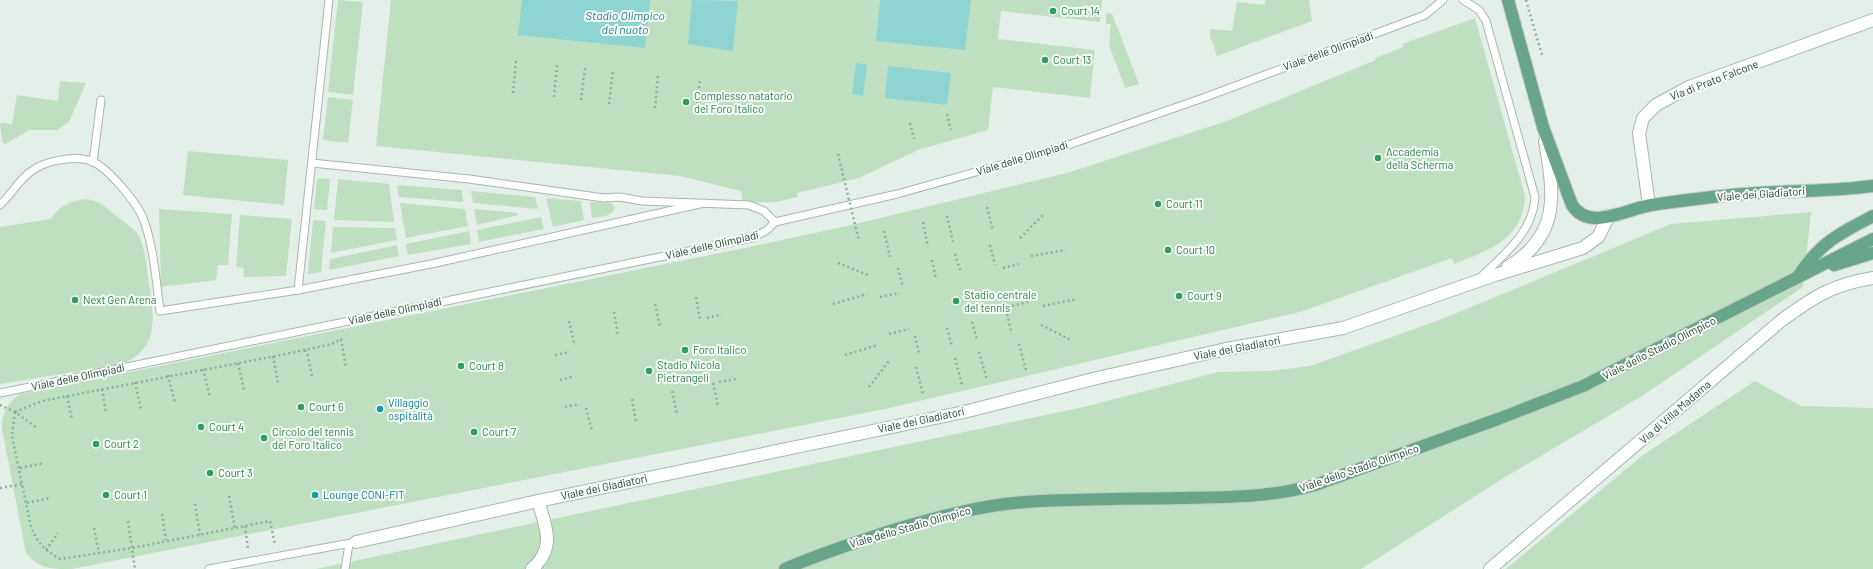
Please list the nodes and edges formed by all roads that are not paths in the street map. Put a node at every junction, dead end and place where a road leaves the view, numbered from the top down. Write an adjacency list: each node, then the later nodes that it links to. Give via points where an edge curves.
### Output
1 (329, 0): 9 (lane)
2 (1443, 0): 16 (lane, Viale delle Olimpiadi, via 1425,15 1203,98 1051,150 897,194)
3 (1463, 0): 22 (lane, via 1479,10 1486,21 1535,197 1534,213 1523,234)
4 (1508, 0): 7 (main road, Viale dei Gladiatori)
5 (1873, 20): 13 (street, Via di Prato Falcone, via 1688,87 1650,109 1641,123 1639,133)
6 (101, 100): 8 (lane)
7 (1543, 127): 14 (main road, Viale dei Gladiatori, via 1575,209 1589,218); 19 (street, via 1551,182 1551,205 1546,227 1536,245 1527,254)
8 (93, 162): 12 (lane, via 74,159 38,167 21,179); 23 (lane, via 123,189 142,216 160,311)
9 (312, 163): 11 (lane, via 469,179 604,198); 23 (lane)
10 (1873, 186): 13 (main road, Viale dei Gladiatori, via 1726,196)
11 (704, 203): 16 (lane, via 754,206 764,211); 23 (lane, via 586,231 550,236 431,264)
12 (0, 205)
13 (1649, 205): 14 (main road, Viale dei Gladiatori)
14 (1609, 216): 19 (street, Viale dei Gladiatori, via 1598,237 1583,248)
15 (1873, 216): 20 (main road, via 1814,253)
16 (775, 222): 24 (lane, Viale delle Olimpiadi, via 752,238)
17 (1873, 238): 20 (main road, Viale dello Stadio Olimpico)
18 (1873, 253): 20 (main road)
19 (1495, 275): 22 (street, Viale dei Gladiatori)
20 (1798, 276): 30 (main road, Viale dello Stadio Olimpico, via 1583,386 1498,420 1315,485 1259,496 1086,499 998,505 938,517 841,546)
21 (1873, 278): 31 (street, Via di Villa Madama, via 1828,290 1782,320)
22 (1475, 282): 25 (street, Viale dei Gladiatori, via 1331,331 1226,349 964,412)
23 (298, 290)
24 (0, 393)
25 (538, 501): 26 (street, Viale dei Gladiatori); 29 (street, via 548,540 541,559)
26 (352, 543): 27 (lane, Viale dei Gladiatori); 28 (lane)
27 (209, 569)
28 (345, 569)
29 (532, 569)
30 (785, 569)
31 (1490, 569)

